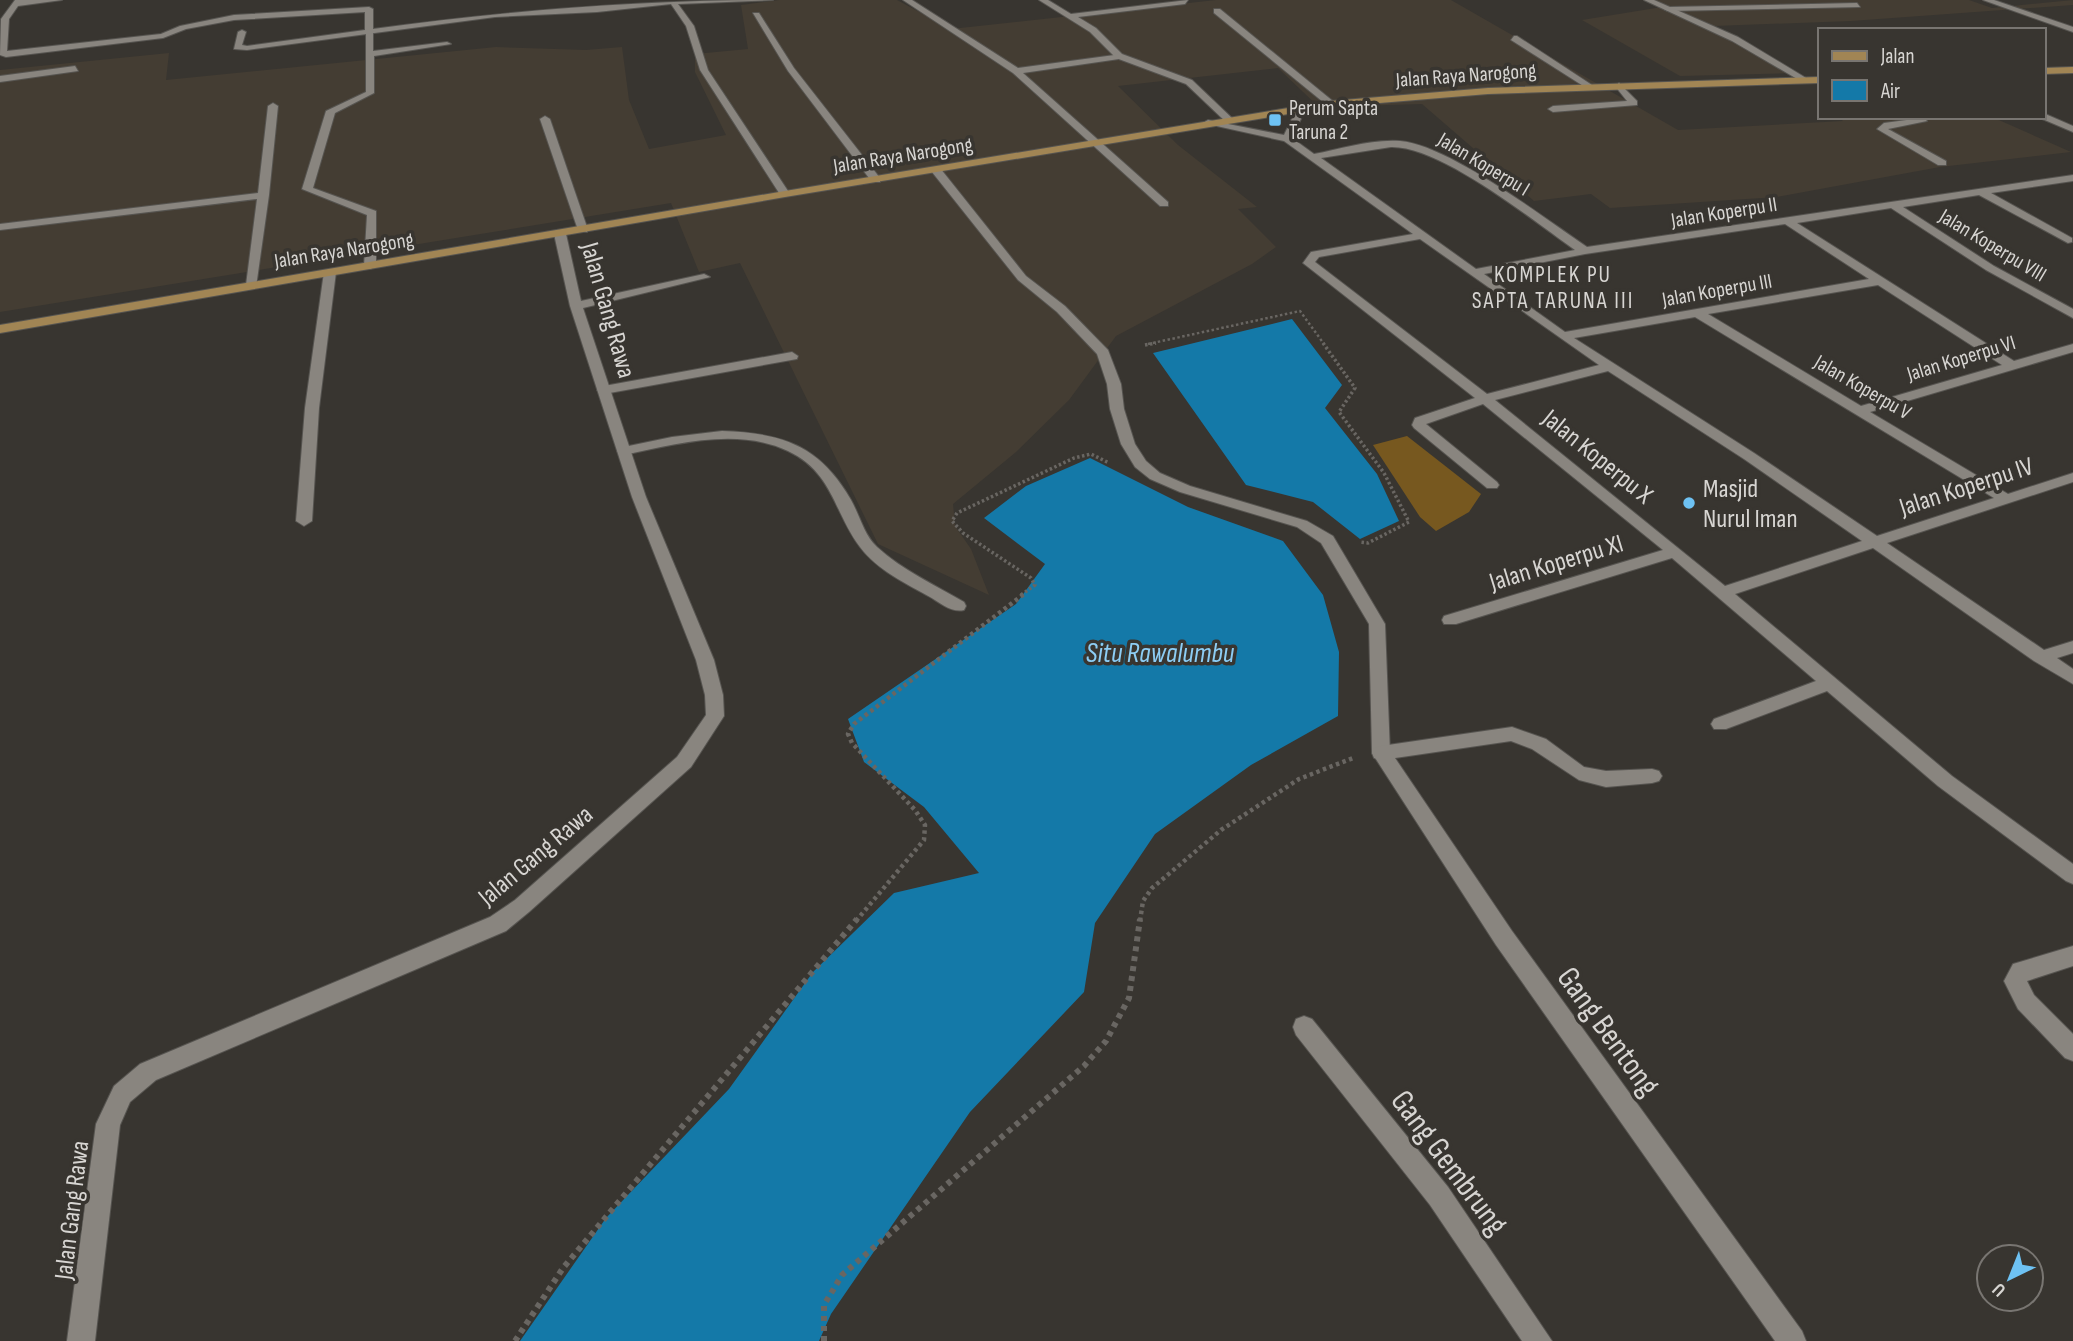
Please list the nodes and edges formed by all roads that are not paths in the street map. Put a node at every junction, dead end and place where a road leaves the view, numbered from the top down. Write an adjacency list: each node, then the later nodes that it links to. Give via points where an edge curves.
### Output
1 (58, 0): 9 (street)
2 (309, 0): 16 (street)
3 (576, 0): 14 (street)
4 (769, 0): 10 (street)
5 (907, 0): 29 (street)
6 (1043, 0): 18 (street)
7 (1648, 0): 13 (street)
8 (1987, 0): 19 (street)
9 (18, 2): 25 (street, via 4,24)
10 (673, 2): 14 (street); 54 (street, via 690,26 704,70)
11 (1185, 2): 18 (street)
12 (1857, 5): 13 (street)
13 (1668, 9): 33 (street, via 1735,39)
14 (579, 11): 20 (street, via 495,15)
15 (1217, 11): 36 (street)
16 (305, 13): 20 (street, via 369,9); 25 (street, via 200,23 159,37)
17 (756, 15): 52 (street)
18 (1070, 16): 26 (street, via 1103,37)
19 (2073, 30)
20 (369, 31): 21 (street, via 244,48 237,47); 24 (street)
21 (242, 32)
22 (1514, 38): 35 (street)
23 (447, 44): 24 (street)
24 (369, 54): 65 (street, via 370,93 331,111 307,189 372,213)
25 (3, 55)
26 (1119, 56): 29 (street); 43 (street, via 1189,82)
27 (75, 69): 31 (street)
28 (2073, 70): 30 (main road)
29 (1016, 71): 47 (street)
30 (2045, 71)
31 (0, 79)
32 (1818, 80): 33 (main road, Jalan Raya Narogong)
33 (1807, 81): 34 (main road, Jalan Raya Narogong)
34 (1619, 86): 35 (main road, Jalan Raya Narogong); 39 (street, via 1634,103)
35 (1591, 87): 36 (main road, Jalan Raya Narogong)
36 (1331, 104): 38 (main road, Jalan Raya Narogong)
37 (273, 106): 55 (street)
38 (1301, 108): 43 (main road, Jalan Raya Narogong); 46 (street)
39 (1553, 109)
40 (2045, 117): 45 (street)
41 (545, 119): 60 (street)
42 (1920, 119): 49 (street, via 1923,121 1882,129)
43 (1229, 120): 44 (main road, Jalan Raya Narogong)
44 (1208, 123): 46 (street); 47 (main road, Jalan Raya Narogong)
45 (2073, 129)
46 (1287, 139): 48 (street)
47 (1093, 143): 50 (main road, Jalan Raya Narogong); 56 (street)
48 (1311, 157): 62 (street); 64 (street, Jalan Koperpu I, via 1400,144 1415,146)
49 (1942, 163)
50 (936, 170): 52 (main road, Jalan Raya Narogong); 98 (street, via 1023,278 1103,353 1128,444 1140,464 1175,485 1302,524 1327,540 1377,624)
51 (2073, 178): 53 (street, Jalan Koperpu II)
52 (876, 180): 54 (main road, Jalan Raya Narogong)
53 (1981, 192): 57 (street, Jalan Koperpu II); 63 (street)
54 (785, 194): 60 (main road, Jalan Raya Narogong)
55 (264, 195): 59 (street); 70 (street)
56 (1164, 204)
57 (1895, 206): 58 (street, Jalan Koperpu II); 73 (street, Jalan Koperpu VIII, via 1955,247)
58 (1787, 221): 64 (street, Jalan Koperpu II); 69 (street)
59 (0, 227)
60 (583, 230): 61 (main road, Jalan Raya Narogong)
61 (560, 234): 65 (main road, Jalan Raya Narogong); 71 (street, Jalan Gang Rawa)
62 (1420, 236): 67 (street); 81 (street, Jalan Koperpu X, via 1315,254 1309,263)
63 (2067, 240)
64 (1586, 251): 67 (street, Jalan Koperpu II)
65 (370, 266): 66 (main road, Jalan Raya Narogong)
66 (330, 272): 70 (main road, Jalan Raya Narogong); 87 (street, via 312,408)
67 (1473, 273): 75 (street)
68 (704, 277): 71 (street)
69 (1878, 281): 72 (street, Jalan Koperpu III); 78 (street)
70 (252, 285): 74 (main road, Jalan Raya Narogong)
71 (576, 306): 80 (street, Jalan Gang Rawa)
72 (1697, 313): 75 (street, Jalan Koperpu III); 82 (street, Jalan Koperpu V)
73 (2073, 314)
74 (0, 329)
75 (1563, 336): 79 (street)
76 (2073, 348): 78 (street, Jalan Koperpu VI)
77 (792, 356): 80 (street)
78 (2011, 365): 82 (street, Jalan Koperpu VI)
79 (1611, 366): 81 (street); 88 (street)
80 (604, 390): 83 (street, Jalan Gang Rawa)
81 (1485, 399): 85 (street, via 1419,425); 89 (street, Jalan Koperpu X)
82 (1861, 410): 86 (street, Jalan Koperpu V)
83 (624, 450): 91 (street, via 680,439 738,435 765,437 790,446 817,463 841,494 871,550); 104 (street, Jalan Gang Rawa, via 705,660 715,716 684,762 498,924 148,1072 122,1094 108,1124)
84 (2073, 477): 86 (street, Jalan Koperpu IV)
85 (1492, 485)
86 (2006, 499): 88 (street, Jalan Koperpu IV)
87 (304, 521)
88 (1874, 541): 90 (street, Jalan Koperpu IV); 94 (street)
89 (1675, 552): 90 (street, Jalan Koperpu X); 92 (street, Jalan Koperpu XI)
90 (1723, 592): 96 (street, Jalan Koperpu X)
91 (958, 606)
92 (1450, 620)
93 (2073, 647): 94 (street)
94 (2040, 657): 95 (street)
95 (2073, 678)
96 (1829, 683): 97 (street); 100 (street, Jalan Koperpu X, via 1945,780)
97 (1720, 724)
98 (1381, 753): 99 (street, via 1512,734 1539,744 1579,773 1606,779); 106 (street, Gang Bentong, via 1504,939)
99 (1652, 776)
100 (2073, 876)
101 (2073, 956): 103 (street, via 2021,971 2015,981 2026,1002)
102 (1304, 1027): 105 (street, Gang Gembrung, via 1439,1196)
103 (2073, 1050)
104 (80, 1341)
105 (1538, 1341)
106 (1792, 1341)

